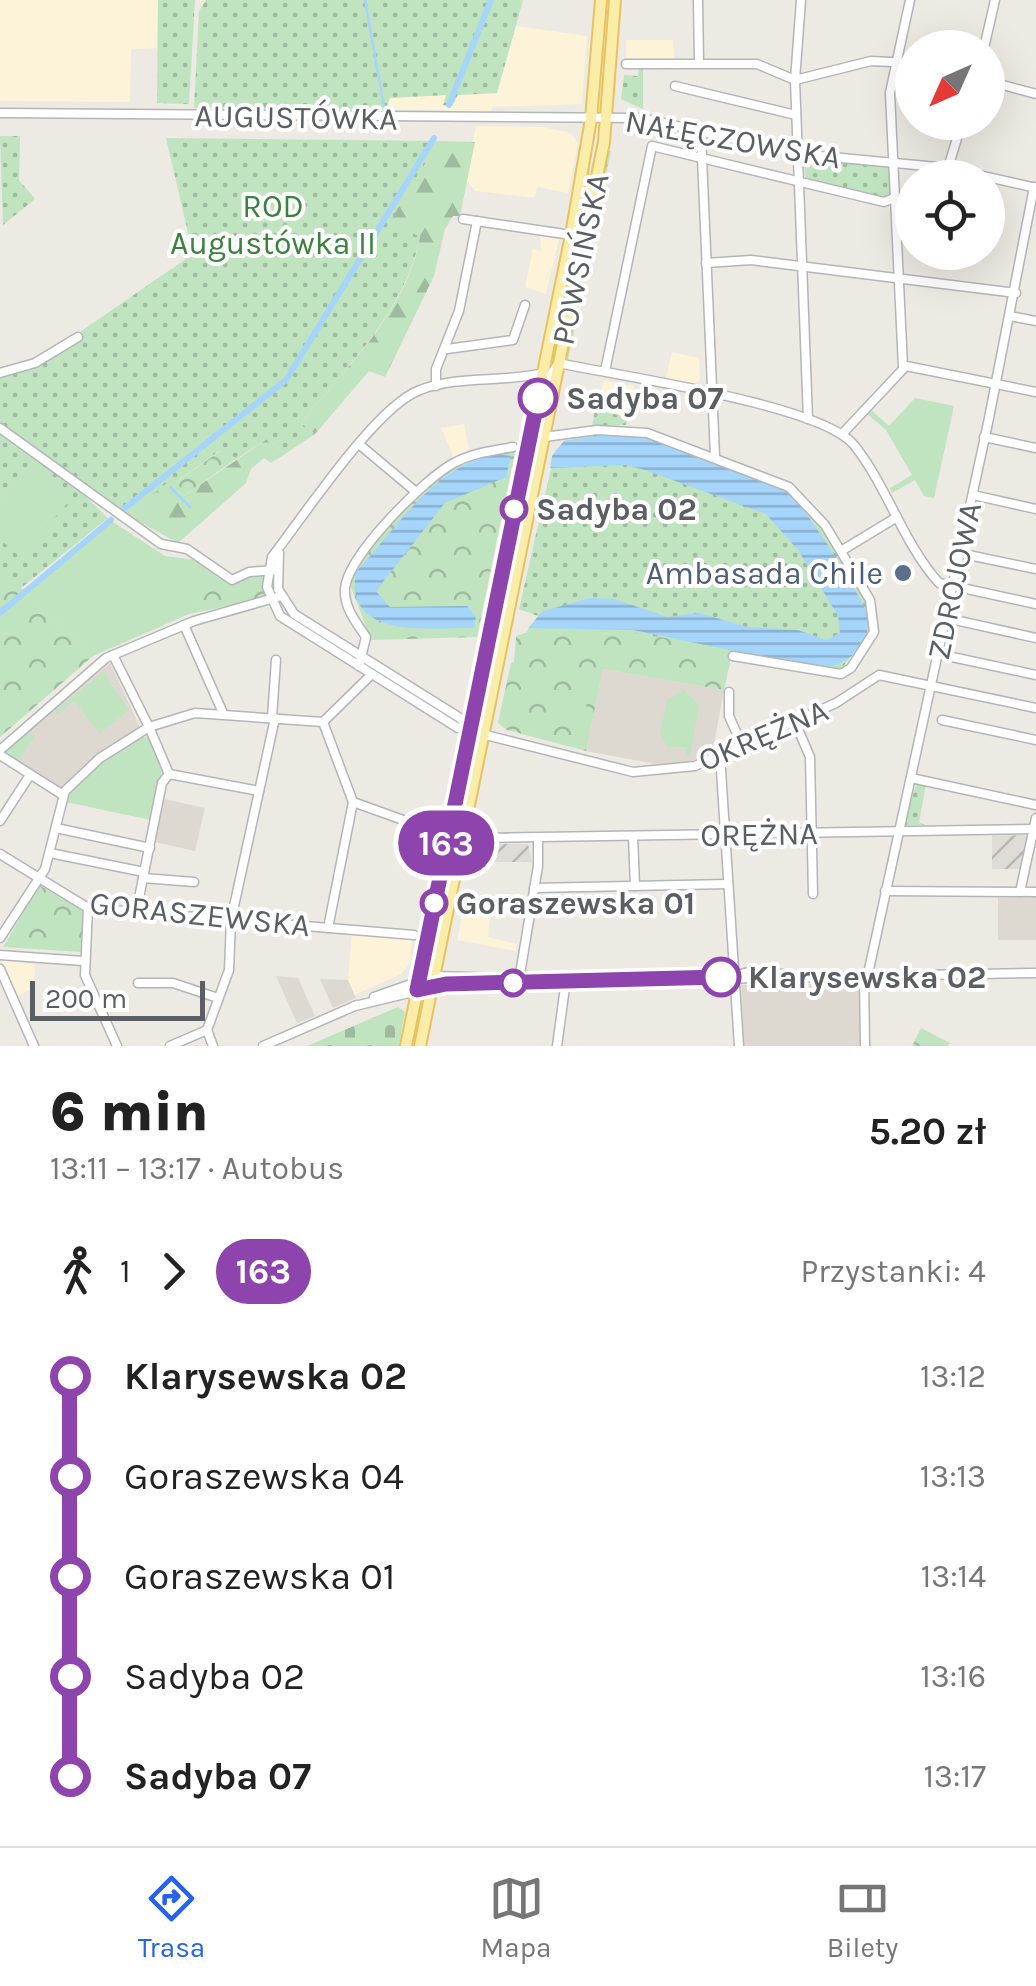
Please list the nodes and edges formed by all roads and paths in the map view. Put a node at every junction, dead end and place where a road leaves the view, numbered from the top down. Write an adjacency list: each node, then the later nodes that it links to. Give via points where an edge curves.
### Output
1 (601, 0): 19 (main road, POWSIŃSKA)
2 (614, 0): 18 (main road, POWSIŃSKA)
3 (698, 0): 10 (street)
4 (801, 0): 12 (street)
5 (910, 0): 7 (street)
6 (995, 0): 8 (street)
7 (903, 30)
8 (988, 30)
9 (895, 62): 12 (street); 23 (street)
10 (699, 63): 11 (street); 12 (street, via 758,64)
11 (626, 64)
12 (795, 80): 17 (street)
13 (675, 86): 17 (street)
14 (1005, 86): 15 (street)
15 (1036, 94)
16 (0, 113): 19 (street, AUGUSTÓWKA)
17 (796, 115): 21 (street)
18 (608, 118): 19 (street, AUGUSTÓWKA); 20 (street, NAŁĘCZOWSKA, via 648,119); 40 (main road, POWSIŃSKA)
19 (591, 120): 30 (main road, POWSIŃSKA)
20 (701, 135): 21 (street, NAŁĘCZOWSKA); 22 (street)
21 (798, 154): 23 (street, NAŁĘCZOWSKA); 25 (street)
22 (700, 158): 25 (street, NAŁĘCZOWSKA); 31 (street); 42 (street, NAŁĘCZOWSKA, via 649,148)
23 (894, 164): 27 (street)
24 (1005, 181): 26 (street, NAŁĘCZOWSKA)
25 (800, 182): 27 (street, NAŁĘCZOWSKA, via 884,202); 32 (street)
26 (1035, 188): 34 (street, ZDROJOWA)
27 (894, 198): 33 (street)
28 (463, 219): 29 (street)
29 (477, 221): 30 (street); 39 (street)
30 (571, 235): 44 (main road, POWSIŃSKA)
31 (706, 262): 32 (street); 50 (street)
32 (805, 265): 33 (street); 52 (street)
33 (899, 276): 34 (street); 41 (street)
34 (1016, 292): 36 (street, ZDROJOWA)
35 (525, 304): 39 (street, via 513,340)
36 (1010, 316): 37 (street); 46 (street, ZDROJOWA)
37 (1036, 321)
38 (78, 337): 43 (street, via 36,363)
39 (447, 349): 47 (street)
40 (559, 363): 42 (street); 48 (street); 55 (main road, POWSIŃSKA)
41 (902, 368): 46 (street); 54 (street)
42 (605, 371): 50 (street)
43 (0, 372)
44 (543, 373): 45 (street); 48 (main road, POWSIŃSKA)
45 (530, 376): 47 (street); 48 (street)
46 (996, 383): 49 (street); 56 (street, ZDROJOWA)
47 (436, 386): 57 (street, via 403,399)
48 (540, 389): 51 (main road, POWSIŃSKA)
49 (1036, 392)
50 (712, 394): 52 (street); 60 (street)
51 (534, 414): 55 (street); 95 (main road, POWSIŃSKA)
52 (808, 418): 54 (street)
53 (0, 428): 68 (street, via 161,544 187,549 232,580)
54 (843, 433): 64 (street)
55 (544, 437): 60 (street, via 636,432); 96 (main road, POWSIŃSKA)
56 (984, 437): 59 (street); 62 (street, ZDROJOWA)
57 (360, 445): 61 (street); 68 (street, via 280,546)
58 (513, 447): 61 (street, via 458,460)
59 (1036, 448)
60 (715, 456): 65 (street, via 790,487)
61 (416, 492): 78 (street, via 346,581 348,609 366,637)
62 (973, 495): 63 (street); 66 (street, ZDROJOWA)
63 (1036, 508)
64 (898, 517): 65 (street); 69 (street, via 936,580)
65 (841, 552): 82 (street, via 875,618 874,632)
66 (959, 553): 67 (street); 69 (street, ZDROJOWA)
67 (1036, 570)
68 (271, 571): 70 (street); 71 (street)
69 (953, 586): 72 (street); 73 (street, ZDROJOWA)
70 (281, 596): 71 (street); 78 (street, OKRĘŻNA, via 294,614)
71 (270, 601): 74 (street); 81 (street, OKRĘŻNA, via 286,620)
72 (1036, 604)
73 (946, 618): 75 (street); 76 (street, ZDROJOWA)
74 (184, 625): 77 (street); 89 (street)
75 (1036, 638)
76 (938, 654): 84 (street); 85 (street, ZDROJOWA)
77 (113, 655): 94 (street); 99 (street)
78 (362, 656): 81 (street); 95 (street, OKRĘŻNA)
79 (733, 656): 82 (street, via 829,675)
80 (276, 660): 90 (street)
81 (359, 666): 83 (street, OKRĘŻNA)
82 (851, 668): 86 (street, OKRĘŻNA)
83 (371, 674): 92 (street); 95 (street, OKRĘŻNA, via 455,727)
84 (1036, 675)
85 (931, 686): 86 (street, via 879,675); 88 (street); 103 (street, ZDROJOWA)
86 (858, 687): 93 (street, OKRĘŻNA)
87 (729, 692): 98 (street, via 729,716)
88 (1036, 708)
89 (223, 713): 90 (street); 94 (street, via 188,714)
90 (274, 718): 92 (street); 104 (street)
91 (942, 720): 97 (street)
92 (323, 722): 106 (street)
93 (795, 722): 98 (street, OKRĘŻNA); 114 (street, via 810,758)
94 (149, 728): 102 (street); 105 (street, via 100,758)
95 (468, 728): 96 (street, OKRĘŻNA); 148 (main road, POWSIŃSKA)
96 (482, 734): 100 (street, OKRĘŻNA, via 633,772 670,772); 146 (main road, POWSIŃSKA)
97 (1036, 740)
98 (742, 745): 100 (street, OKRĘŻNA)
99 (0, 753): 101 (street)
100 (720, 756): 115 (street)
101 (30, 774): 105 (street); 109 (street)
102 (169, 774): 104 (street); 119 (street)
103 (911, 778): 107 (street); 113 (street, ZDROJOWA)
104 (259, 792): 134 (street)
105 (63, 795): 110 (street)
106 (353, 802): 111 (street); 135 (street)
107 (1036, 804)
108 (1036, 818): 112 (street)
109 (0, 821)
110 (56, 828): 119 (street); 121 (street)
111 (431, 830)
112 (1035, 830): 113 (street, ORĘŻNA); 129 (street)
113 (898, 831): 114 (street, ORĘŻNA); 128 (street, ZDROJOWA)
114 (812, 833): 115 (street, ORĘŻNA); 131 (street)
115 (726, 834): 116 (street, ORĘŻNA); 125 (street)
116 (632, 836): 118 (street, ORĘŻNA); 126 (street)
117 (481, 838): 118 (street, ORĘŻNA)
118 (538, 838): 127 (street)
119 (150, 848): 122 (street)
120 (0, 854): 123 (street, GORASZEWSKA)
121 (50, 854): 122 (street); 123 (street)
122 (144, 875): 124 (street); 133 (street)
123 (39, 878): 132 (street, GORASZEWSKA); 137 (street)
124 (194, 882)
125 (728, 884): 126 (street); 143 (street)
126 (635, 886): 127 (street)
127 (534, 888): 144 (street)
128 (885, 891): 129 (street); 142 (street, ZDROJOWA)
129 (1020, 892): 130 (street)
130 (1036, 892)
131 (813, 894)
132 (88, 908): 133 (street, GORASZEWSKA); 139 (street)
133 (136, 913): 134 (street, GORASZEWSKA)
134 (230, 920): 135 (street, GORASZEWSKA); 149 (street, via 228,970)
135 (328, 928): 136 (street, GORASZEWSKA)
136 (414, 935)
137 (0, 938)
138 (0, 954): 139 (street)
139 (83, 960): 152 (street)
140 (0, 970): 151 (street)
141 (1036, 973): 142 (street)
142 (866, 974): 143 (street); 160 (street, ZDROJOWA)
143 (734, 976): 145 (street); 159 (street)
144 (518, 979): 145 (street); 146 (street)
145 (566, 980): 158 (street)
146 (433, 982): 148 (street); 157 (main road, POWSIŃSKA)
147 (138, 984): 149 (street, via 173,983)
148 (418, 985): 155 (street); 156 (main road, POWSIŃSKA)
149 (218, 998): 150 (street)
150 (207, 1030): 153 (street); 154 (street)
151 (34, 1046)
152 (117, 1046)
153 (170, 1046)
154 (214, 1046)
155 (263, 1046)
156 (406, 1046)
157 (420, 1046)
158 (558, 1046)
159 (739, 1046)
160 (866, 1046)

